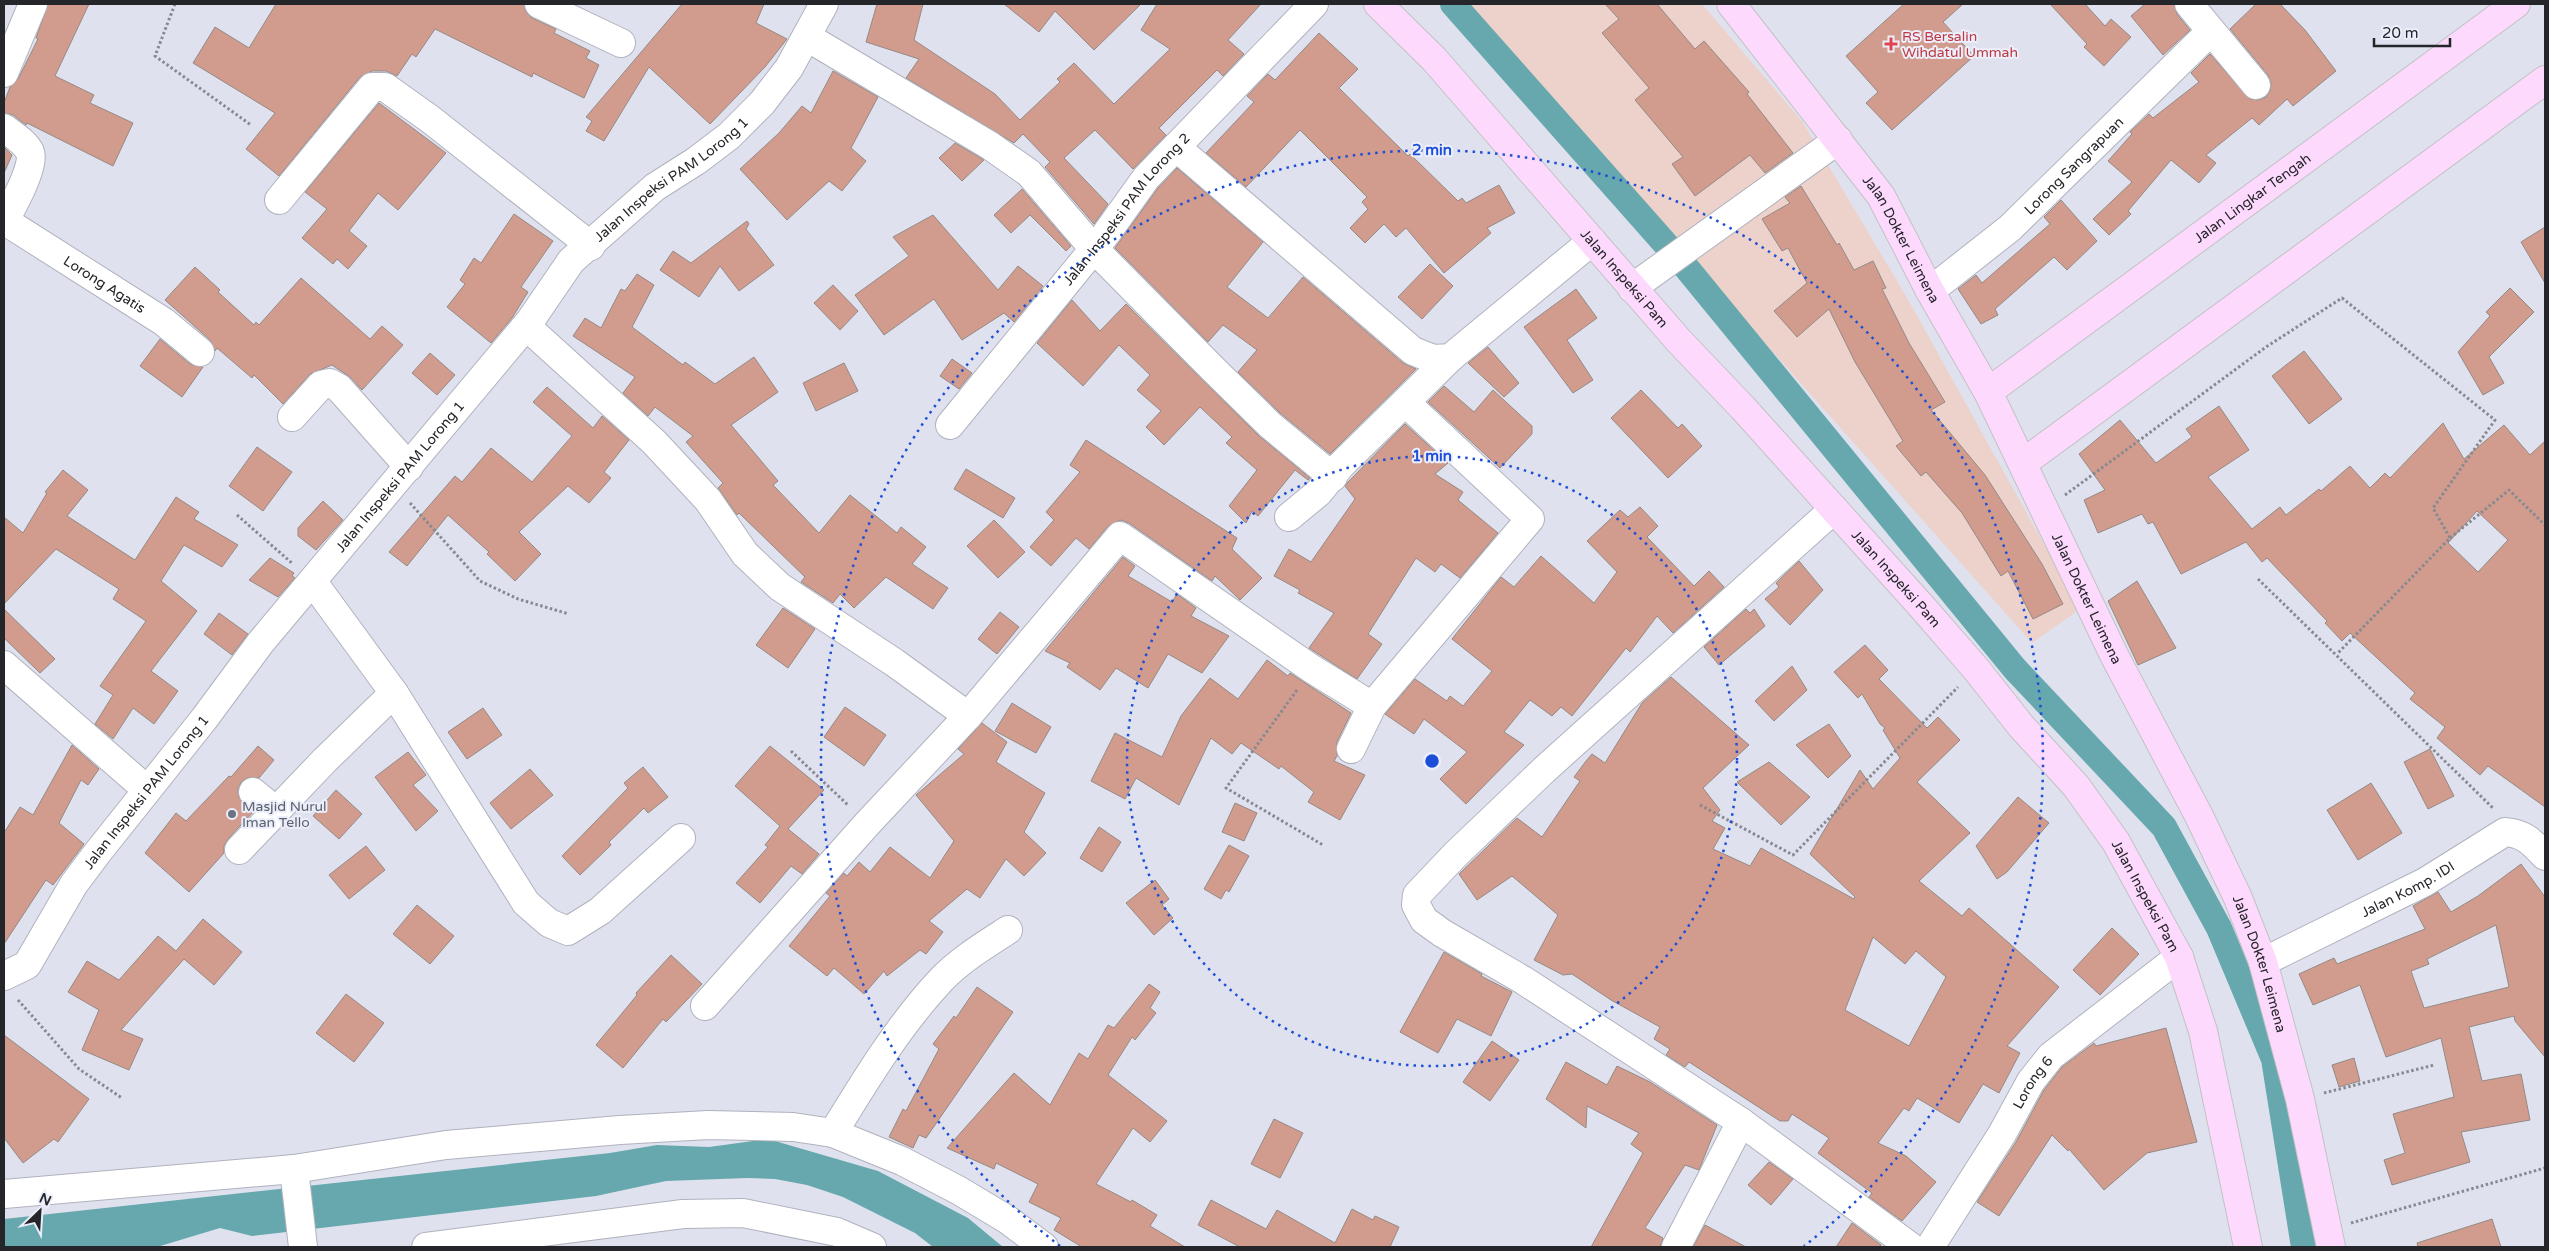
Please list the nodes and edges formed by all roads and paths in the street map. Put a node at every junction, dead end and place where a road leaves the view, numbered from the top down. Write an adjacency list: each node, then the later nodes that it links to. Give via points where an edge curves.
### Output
1 (33, 4): 13 (street)
2 (175, 4): 16 (path, via 156,56)
3 (539, 4): 12 (street)
4 (824, 4): 11 (street, Jalan Inspeksi PAM Lorong 1)
5 (1314, 4): 19 (street, Jalan Inspeksi PAM Lorong 2)
6 (1378, 4): 22 (main road, Jalan Inspeksi Pam, via 1434,59)
7 (1731, 4): 18 (main road, Jalan Dokter Leimena)
8 (2189, 4): 10 (street)
9 (2516, 4): 30 (main road, Jalan Lingkar Tengah)
10 (2210, 31): 15 (street); 26 (street, Lorong Sangrapuan, via 2010,228)
11 (807, 37): 23 (street, Jalan Inspeksi PAM Lorong 1, via 789,68 762,103 729,136 655,187); 24 (street, via 1030,173)
12 (622, 42)
13 (4, 73)
14 (2545, 80): 34 (main road)
15 (2256, 85)
16 (252, 125)
17 (4, 128): 21 (street, via 26,145 31,154 29,169)
18 (1838, 140): 25 (street); 26 (main road, Jalan Dokter Leimena, via 1881,196)
19 (1176, 147): 24 (street, Jalan Inspeksi PAM Lorong 2, via 1146,178); 29 (street, via 1414,351 1433,359)
20 (279, 200): 23 (street, via 372,87 385,87)
21 (4, 221): 28 (street, Lorong Agatis, via 117,290)
22 (1592, 241): 25 (main road, Jalan Inspeksi Pam); 29 (street)
23 (591, 246): 27 (street, Jalan Inspeksi PAM Lorong 1, via 571,261)
24 (1094, 249): 33 (street, Jalan Inspeksi PAM Lorong 2); 36 (street, via 1270,425)
25 (1632, 288): 37 (main road, Jalan Inspeksi Pam)
26 (1930, 291): 30 (main road, Jalan Dokter Leimena)
27 (526, 326): 35 (street, Jalan Inspeksi PAM Lorong 1); 52 (street, via 654,442 708,500 745,554 780,587)
28 (200, 352)
29 (1450, 358): 31 (street)
30 (1988, 392): 34 (main road, Jalan Dokter Leimena)
31 (1406, 403): 36 (street, via 1341,464); 51 (street, via 1530,519)
32 (292, 418): 35 (street, via 320,385 330,383 339,388)
33 (950, 425)
34 (2023, 463): 38 (main road, Jalan Dokter Leimena)
35 (401, 476): 44 (street, Jalan Inspeksi PAM Lorong 1); 45 (path, via 480,581 518,599)
36 (1333, 477): 40 (street)
37 (1834, 509): 48 (main road, Jalan Inspeksi Pam); 73 (street, via 1544,770 1456,854 1417,895 1416,900 1424,920 1442,933 1523,980)
38 (2045, 510): 42 (path, via 2266,347 2342,298 2495,420 2433,508); 67 (main road, Jalan Dokter Leimena, via 2114,655 2199,816 2238,898)
39 (237, 515): 44 (path)
40 (1289, 516)
41 (2545, 525): 42 (path, via 2509,490)
42 (2450, 538): 46 (path)
43 (2258, 579): 46 (path)
44 (313, 582): 50 (street); 55 (street, Jalan Inspeksi PAM Lorong 1, via 261,642 204,720)
45 (569, 614)
46 (2337, 654): 60 (path)
47 (4, 665): 55 (street)
48 (1976, 668): 57 (path, via 1793,855); 66 (main road, Jalan Inspeksi Pam, via 2076,786 2116,842)
49 (1312, 669): 51 (street); 52 (street, via 1120,536); 62 (path, via 1226,788)
50 (394, 693): 58 (street); 61 (street, via 526,903 549,923 568,931 600,911)
51 (1372, 706): 53 (street)
52 (968, 716): 59 (street)
53 (1351, 749)
54 (791, 751): 59 (path)
55 (146, 789): 68 (street, Jalan Inspeksi PAM Lorong 1, via 74,884 27,965)
56 (253, 792): 58 (street)
57 (1700, 805)
58 (276, 811): 63 (street)
59 (867, 824): 69 (street)
60 (2518, 832): 64 (street); 67 (street, Jalan Komp. IDI, via 2505,832 2425,882)
61 (681, 838)
62 (1323, 845)
63 (239, 850)
64 (2545, 856)
65 (1008, 930): 74 (street, via 974,952 941,980 872,1070)
66 (2179, 957): 85 (street, Lorong 6, via 2051,1056 2031,1081 2002,1134); 86 (main road, Jalan Inspeksi Pam, via 2203,1031)
67 (2263, 962): 72 (main road, Jalan Dokter Leimena)
68 (10, 987): 71 (path, via 80,1068)
69 (705, 1006)
70 (2434, 1065): 72 (path)
71 (122, 1098)
72 (2300, 1099): 78 (main road, Jalan Dokter Leimena)
73 (1741, 1122): 83 (street); 84 (street)
74 (833, 1133): 75 (street, via 793,1127 708,1125 620,1130 446,1145); 82 (street, via 902,1161 958,1190 1008,1220)
75 (294, 1168): 77 (street); 79 (street)
76 (2545, 1168): 78 (path)
77 (4, 1194)
78 (2329, 1238)
79 (303, 1247)
80 (426, 1247): 81 (street, via 683,1214 733,1213 837,1232)
81 (872, 1247)
82 (1044, 1247)
83 (1676, 1247)
84 (1911, 1247)
85 (1930, 1247)
86 (2248, 1247)

